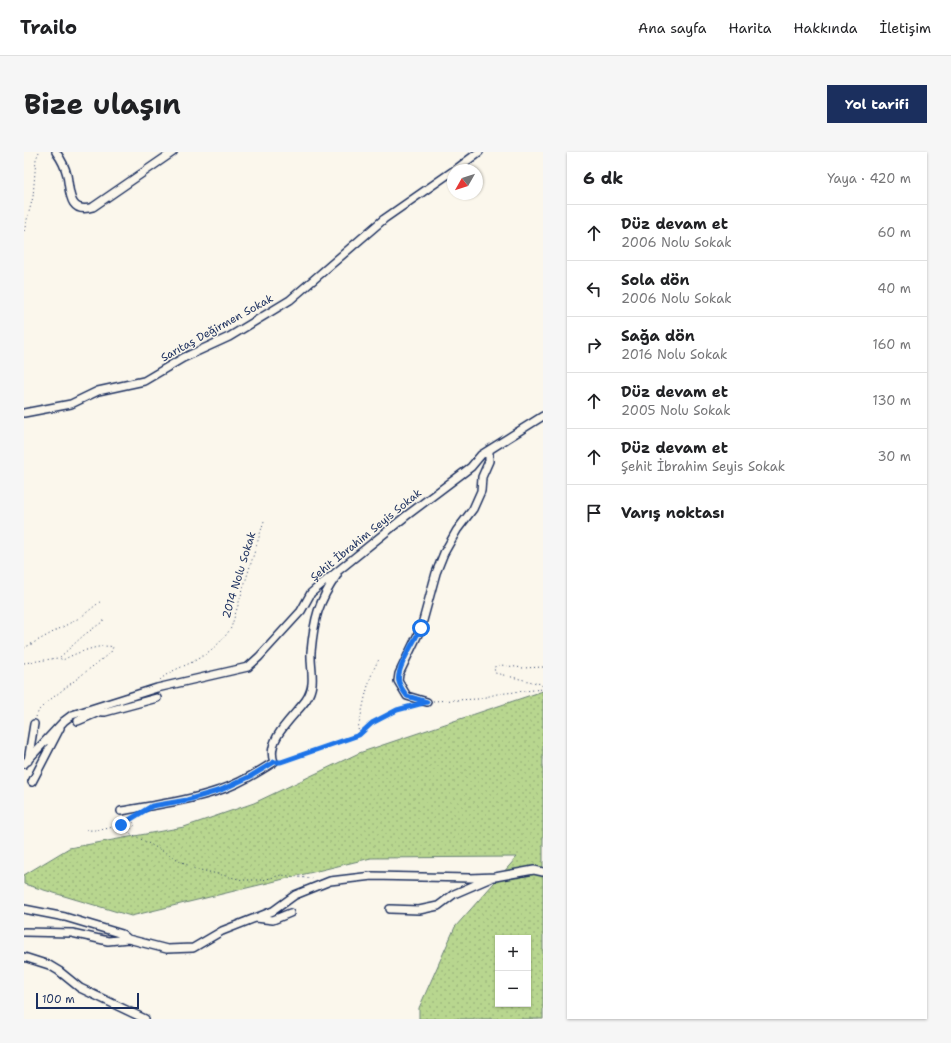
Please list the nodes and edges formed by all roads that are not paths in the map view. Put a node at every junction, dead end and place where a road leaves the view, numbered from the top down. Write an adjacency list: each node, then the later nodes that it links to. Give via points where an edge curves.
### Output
1 (56, 152): 2 (street, via 67,175 68,194 80,208 87,209)
2 (172, 152)
3 (479, 152): 4 (street, Sarıtaş Değirmen Sokak)
4 (463, 164)
5 (447, 176): 6 (street, Sarıtaş Değirmen Sokak, via 384,219 290,300 229,337 183,358 144,381 98,391 71,404)
6 (24, 413)
7 (543, 416): 8 (street, Şehit İbrahim Seyis Sokak)
8 (489, 451): 9 (street, Şehit İbrahim Seyis Sokak); 11 (street, via 481,491 444,553 421,628 399,674 398,682 407,696)
9 (341, 568): 12 (street, Şehit İbrahim Seyis Sokak, via 311,593 301,611 248,667 153,690); 18 (street, via 318,608 311,654 314,681 312,690 274,743 271,755 274,762 221,790 187,800)
10 (157, 698): 12 (street, via 105,712)
11 (427, 702)
12 (98, 707): 13 (street, Şehit İbrahim Seyis Sokak, via 72,715); 14 (street, via 99,712)
13 (64, 721): 16 (street, Şehit İbrahim Seyis Sokak); 17 (street)
14 (78, 721)
15 (34, 724): 16 (street)
16 (26, 762)
17 (32, 782)
18 (121, 812)
19 (543, 872): 20 (street, via 534,870)
20 (495, 877): 22 (street, via 454,894 438,906 419,910); 24 (street, via 372,876 330,881 295,896 273,911)
21 (24, 909): 26 (street, via 65,917 122,934)
22 (390, 909)
23 (290, 913): 24 (street, via 273,920)
24 (256, 918): 26 (street, via 222,931 193,948 167,949)
25 (24, 932): 26 (street, via 72,933 108,941)
26 (128, 939)
27 (24, 957): 28 (street, via 48,965 86,991)
28 (145, 1019)

